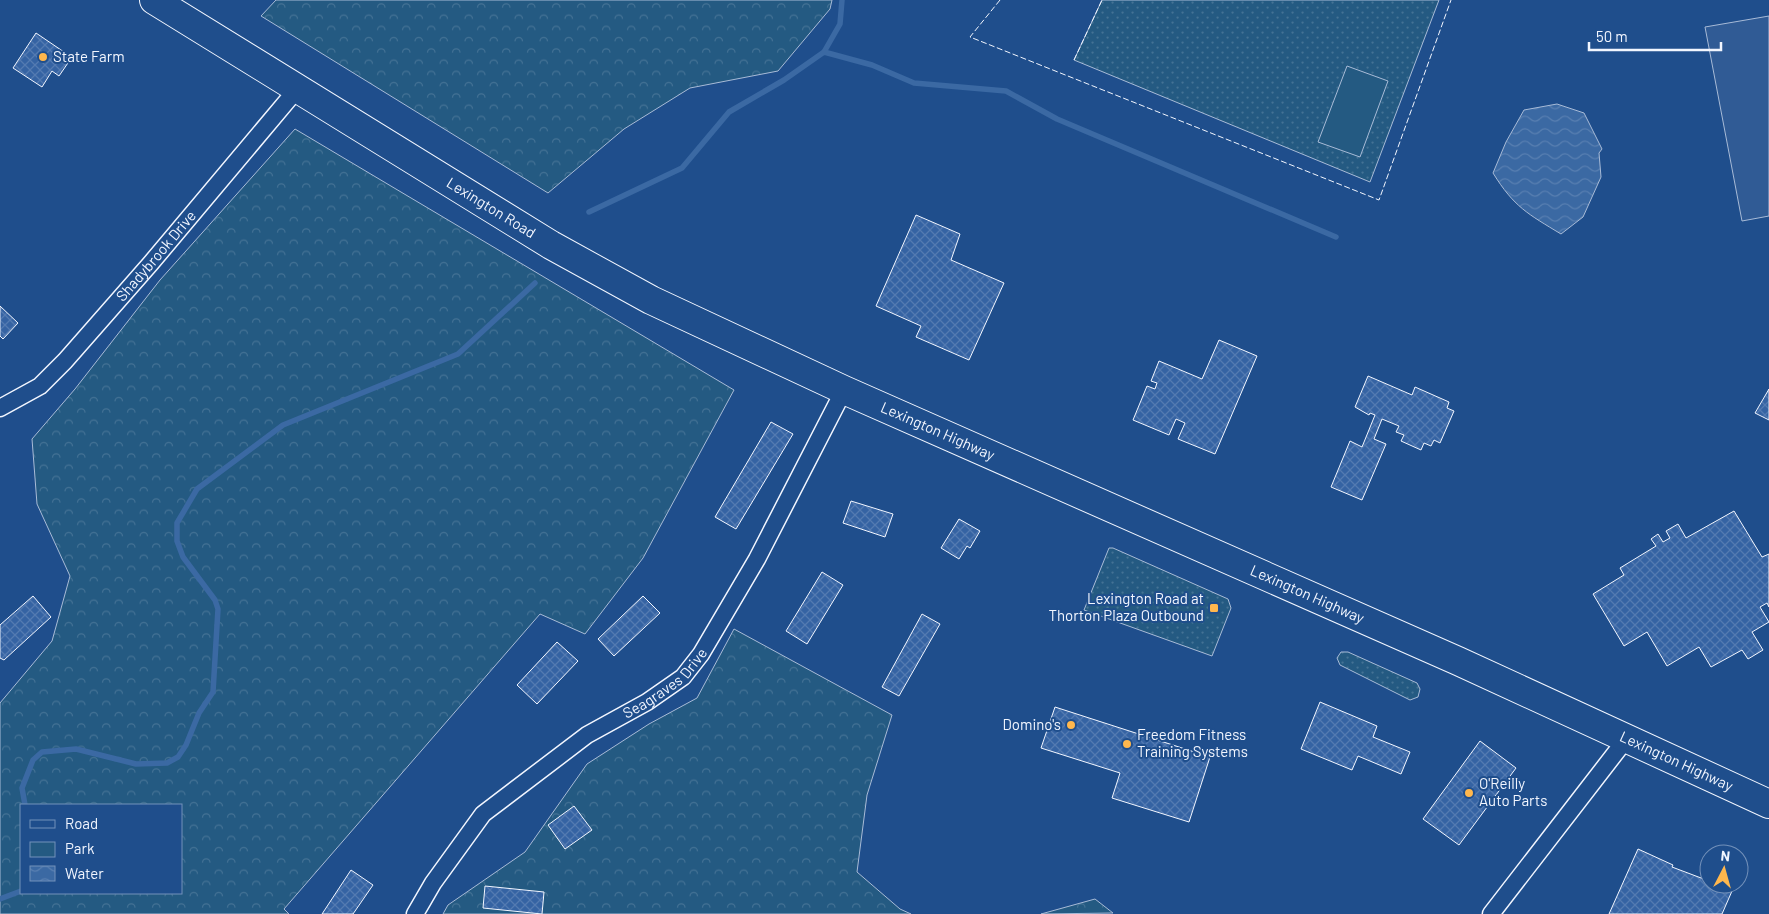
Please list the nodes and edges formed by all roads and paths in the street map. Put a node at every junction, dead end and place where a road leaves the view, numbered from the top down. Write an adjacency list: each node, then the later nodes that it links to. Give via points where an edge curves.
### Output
1 (154, 0): 2 (highway, Lexington Road)
2 (298, 88): 3 (highway, Lexington Road, via 598,271 667,308); 4 (street, Shadybrook Drive, via 64,361 40,386)
3 (844, 390): 5 (highway, Lexington Highway); 7 (street, Seagraves Drive, via 757,559 701,654 683,677 647,702 587,735 483,814 433,883)
4 (0, 408)
5 (1627, 738): 6 (highway, Lexington Highway); 8 (street)
6 (1769, 804)
7 (415, 914)
8 (1491, 914)

